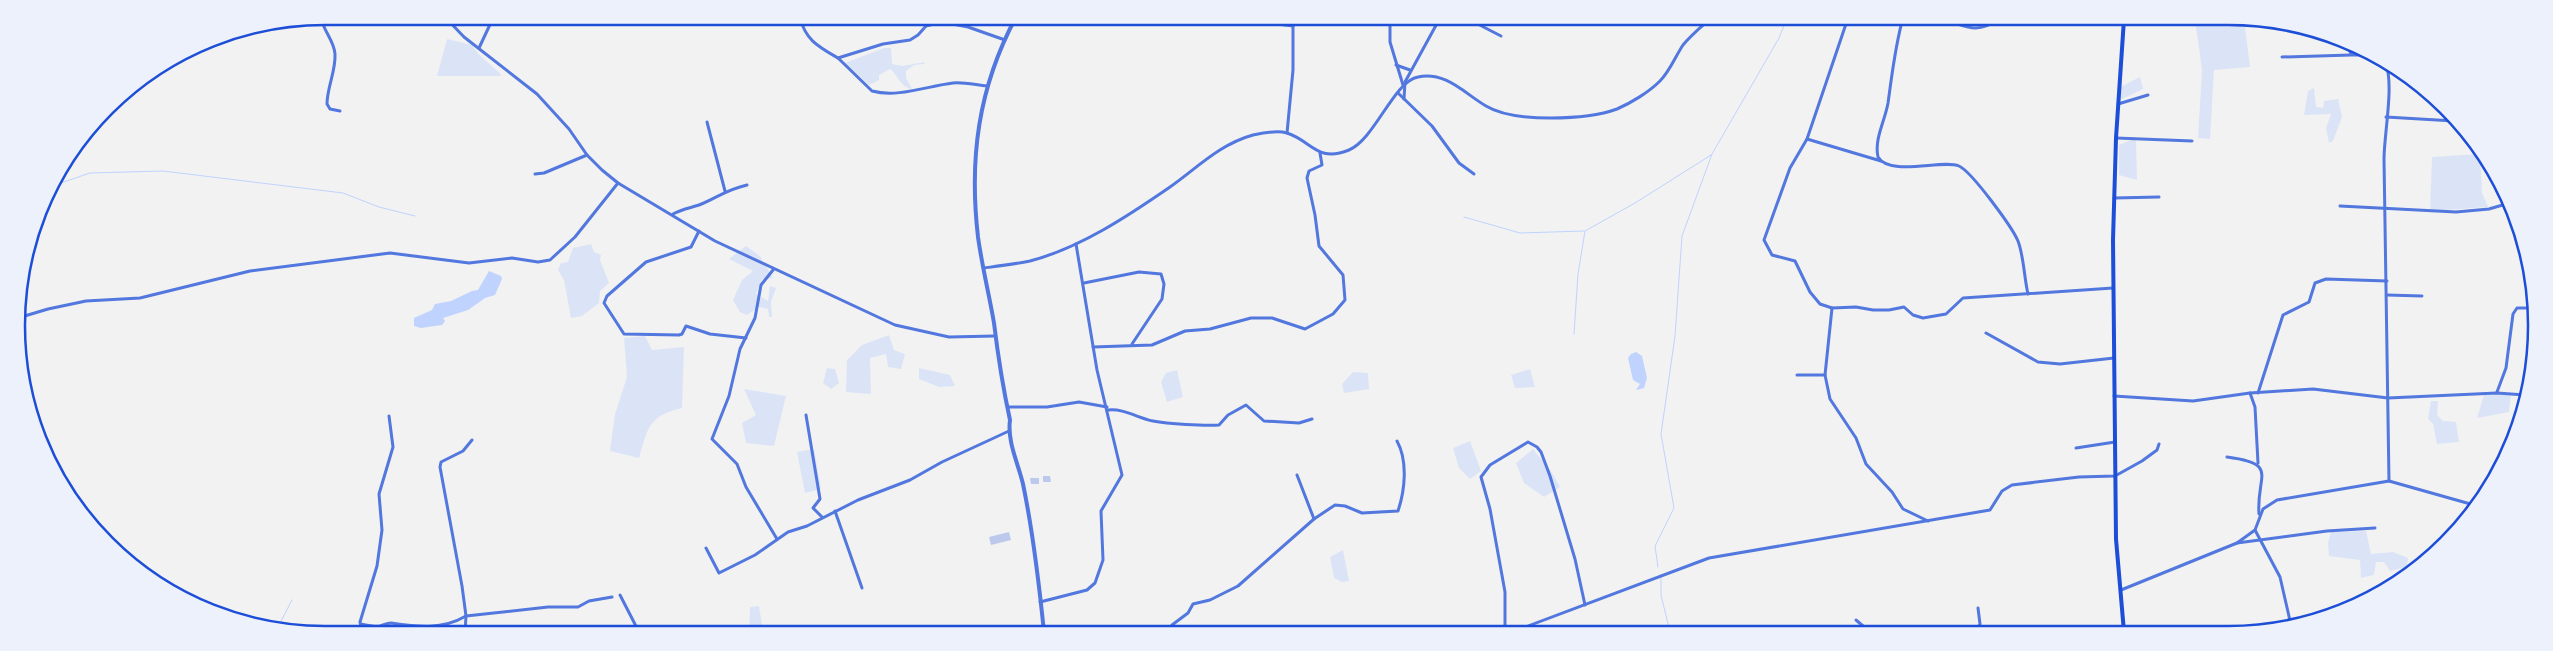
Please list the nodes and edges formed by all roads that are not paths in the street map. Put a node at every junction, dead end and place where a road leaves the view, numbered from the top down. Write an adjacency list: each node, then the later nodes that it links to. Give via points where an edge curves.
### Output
1 (323, 25): 36 (street, via 335,51 327,104 330,109)
2 (454, 25): 21 (street)
3 (490, 25): 21 (street)
4 (802, 25): 26 (street, via 810,40)
5 (930, 25): 26 (street, via 910,40 883,44)
6 (958, 25): 20 (street)
7 (1012, 25): 20 (street)
8 (1284, 25): 18 (street)
9 (1390, 25): 27 (street, via 1390,42)
10 (1437, 25): 28 (street)
11 (1480, 25): 19 (street)
12 (1703, 25): 30 (street, via 1684,44 1654,87 1617,108 1603,112 1556,118 1530,117 1492,109 1451,82 1426,76)
13 (1846, 25): 42 (street)
14 (1902, 25): 46 (street, via 1878,141 1877,153)
15 (1959, 25): 16 (street, via 1971,29)
16 (1991, 25)
17 (2124, 25): 35 (main road)
18 (1292, 26): 40 (street, via 1293,70)
19 (1501, 36)
20 (1005, 40): 31 (street)
21 (479, 48): 45 (street, via 542,99)
22 (2350, 52): 23 (street)
23 (2352, 55): 24 (street); 25 (street)
24 (2357, 55)
25 (2282, 57)
26 (838, 58): 31 (street, via 872,91 879,93 893,94 956,83)
27 (1396, 65): 28 (street); 30 (street)
28 (1410, 70): 30 (street)
29 (2386, 71): 37 (street)
30 (1404, 83): 32 (street); 34 (street)
31 (987, 86): 60 (street, via 973,171 978,238)
32 (1398, 94): 34 (street); 44 (street, via 1356,146 1343,152)
33 (2148, 95): 35 (street)
34 (1404, 99): 48 (street, via 1432,126 1460,163)
35 (2117, 104): 41 (main road)
36 (340, 111)
37 (2386, 117): 38 (street); 56 (street)
38 (2447, 121)
39 (707, 122): 51 (street)
40 (1287, 133): 44 (street); 59 (street, via 1255,134 1238,140 1216,152 1154,198)
41 (2116, 138): 43 (street); 53 (main road)
42 (1807, 139): 46 (street); 68 (street, via 1790,168 1764,240 1772,255 1795,261 1815,300)
43 (2192, 141)
44 (1320, 153): 74 (street, via 1322,165 1310,170 1307,178 1319,246 1344,277 1344,303 1333,314 1305,329 1272,318 1251,318 1185,331 1152,345)
45 (587, 155): 47 (street); 49 (street)
46 (1881, 161): 65 (street, via 1908,166 1953,165 1966,172 2018,242)
47 (536, 174)
48 (1474, 174)
49 (618, 183): 57 (street); 70 (street, via 575,237 550,260 538,262 512,258 469,263 390,253 250,271 140,298 76,303)
50 (747, 185): 51 (street)
51 (725, 191): 57 (street, via 700,205)
52 (2159, 197): 53 (street)
53 (2114, 198): 64 (main road)
54 (2502, 205): 56 (street, via 2468,212)
55 (2340, 206): 56 (street)
56 (2385, 209): 62 (street)
57 (672, 214): 58 (street)
58 (699, 231): 61 (street); 73 (street, via 691,247 646,262 608,296 604,304 624,334 679,335 686,326 710,334)
59 (1076, 244): 60 (street, via 1030,261); 63 (street)
60 (984, 268): 72 (street)
61 (773, 270): 72 (street, via 895,325 949,337); 73 (street, via 761,285 755,318)
62 (2387, 281): 66 (street); 81 (street, via 2326,279 2315,283 2309,302 2283,315)
63 (1084, 283): 74 (street, via 1139,272 1161,274 1164,284 1162,300); 75 (street)
64 (2114, 288): 65 (street); 76 (main road)
65 (2028, 294): 68 (street, via 1963,298 1946,314 1923,318 1904,307 1889,310 1849,306)
66 (2387, 295): 67 (street); 84 (street)
67 (2422, 296)
68 (1832, 308): 78 (street)
69 (2527, 308): 79 (street, via 2517,308 2514,312 2506,368)
70 (25, 316)
71 (1986, 333): 76 (street, via 2038,362 2060,364)
72 (995, 336): 85 (street)
73 (746, 338): 109 (street, via 713,441 736,464)
74 (1131, 345): 75 (street)
75 (1093, 347): 86 (street)
76 (2114, 358): 83 (main road)
77 (1797, 375): 78 (street)
78 (1825, 375): 106 (street, via 1830,399 1856,438 1866,464 1904,509)
79 (2497, 392): 82 (street); 84 (street)
80 (2250, 393): 81 (street); 83 (street, via 2193,401); 97 (street, via 2255,407)
81 (2258, 393): 84 (street, via 2313,390)
82 (2520, 395)
83 (2114, 396): 93 (main road)
84 (2388, 398): 100 (street)
85 (1008, 407): 86 (street, via 1047,407 1079,402); 90 (street)
86 (1107, 409): 89 (street, via 1162,422 1208,426 1220,425 1228,415 1246,405 1264,421 1299,423); 117 (street, via 1122,475 1102,511 1103,560 1098,577 1087,590)
87 (806, 415): 104 (street, via 820,500 813,508)
88 (389, 416): 123 (street, via 393,441 379,494 382,520 377,566)
89 (1312, 419)
90 (1009, 431): 102 (street, via 910,480); 117 (street, via 1023,483)
91 (472, 440): 120 (street, via 463,451 440,462)
92 (1397, 441): 105 (street, via 1403,461 1404,486 1398,511 1362,513 1336,505)
93 (2115, 442): 95 (street); 99 (main road)
94 (2159, 444): 99 (street, via 2157,450 2142,461)
95 (2076, 448)
96 (2227, 457): 97 (street)
97 (2258, 464): 103 (street, via 2262,476)
98 (1297, 475): 105 (street)
99 (2115, 476): 106 (street, via 2012,485 2002,491 1990,510); 114 (main road)
100 (2389, 480): 101 (street); 103 (street, via 2277,500 2267,505)
101 (2469, 504)
102 (835, 511): 104 (street); 113 (street)
103 (2260, 515): 108 (street)
104 (822, 517): 109 (street)
105 (1314, 519): 131 (street, via 1238,586 1210,600 1193,604 1188,613)
106 (1928, 521): 118 (street, via 1709,558)
107 (2375, 528): 110 (street, via 2327,530)
108 (2256, 530): 110 (street); 111 (street)
109 (777, 538): 112 (street, via 761,551 719,573)
110 (2259, 540): 111 (street); 121 (street, via 2280,577)
111 (2236, 543): 114 (street)
112 (706, 548)
113 (862, 588)
114 (2121, 590): 136 (main road)
115 (620, 595): 129 (street)
116 (612, 597): 120 (street, via 589,601 578,607)
117 (1040, 602): 130 (street)
118 (1585, 605): 132 (street, via 1550,476 1541,452 1528,442 1490,465 1480,477 1490,509 1505,592); 133 (street)
119 (1978, 608): 135 (street)
120 (466, 616): 127 (street); 128 (street)
121 (2290, 619)
122 (1856, 620): 134 (street)
123 (361, 624): 124 (street)
124 (372, 626)
125 (380, 626): 126 (street, via 388,623)
126 (408, 626)
127 (437, 626)
128 (465, 626)
129 (636, 626)
130 (1043, 626)
131 (1172, 626)
132 (1505, 626)
133 (1528, 626)
134 (1863, 626)
135 (1979, 626)
136 (2124, 626)

